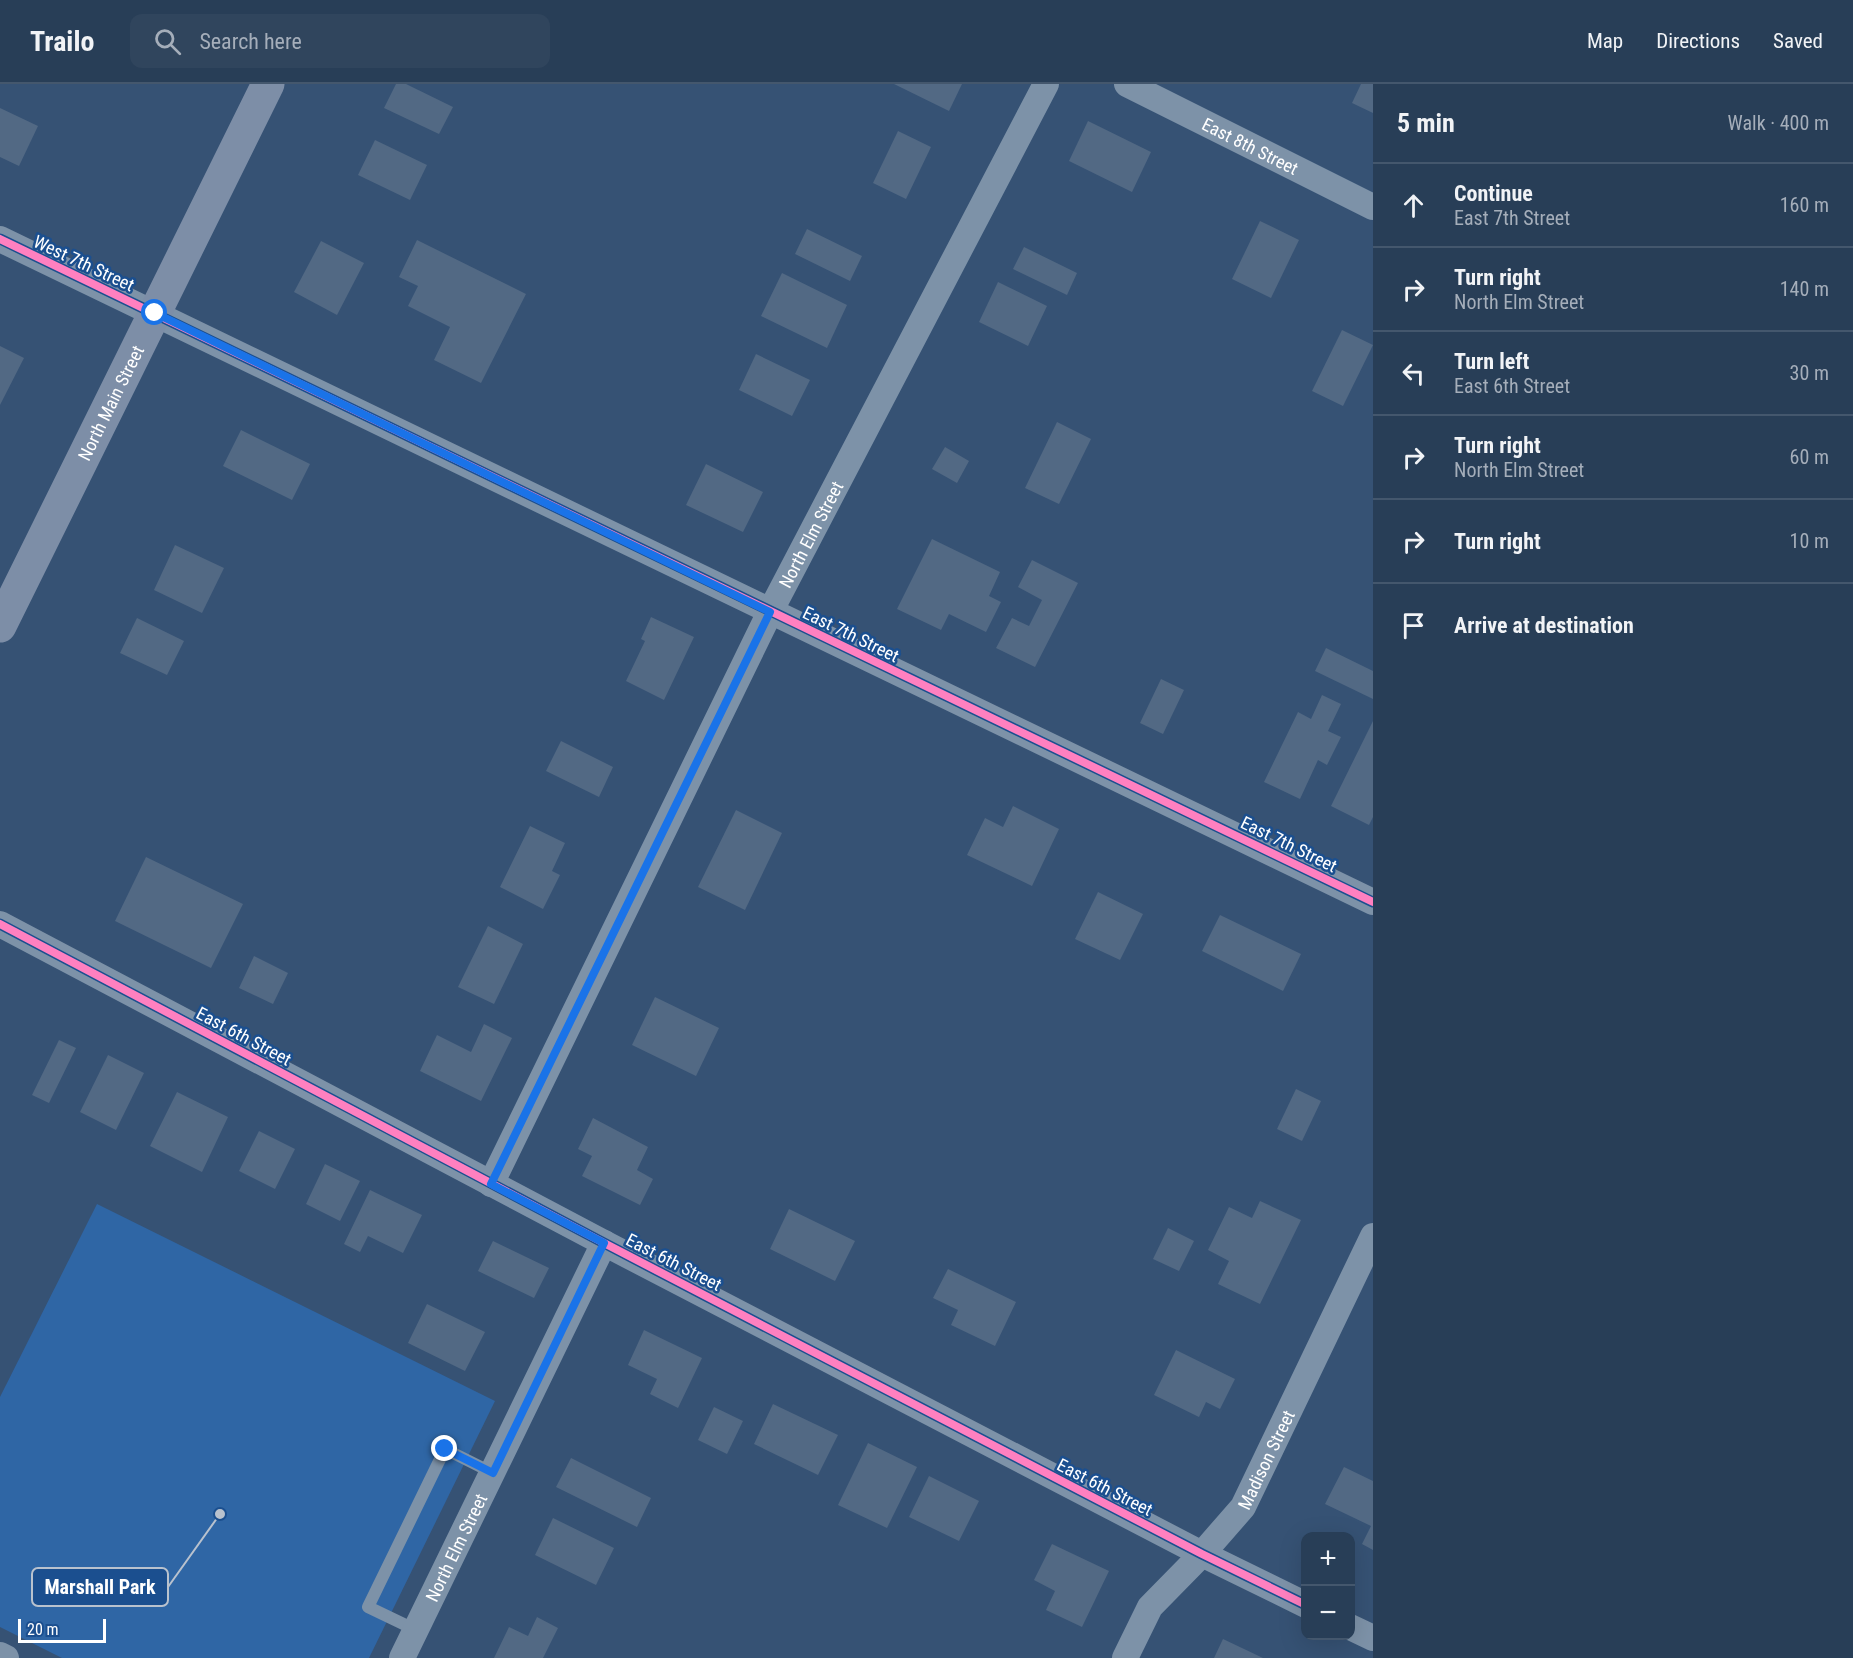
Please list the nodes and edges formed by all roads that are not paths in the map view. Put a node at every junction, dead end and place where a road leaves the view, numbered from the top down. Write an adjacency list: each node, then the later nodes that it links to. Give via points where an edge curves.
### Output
1 (268, 84): 6 (main road, North Main Street)
2 (1046, 84): 7 (street, North Elm Street)
3 (1127, 84): 4 (street, East 8th Street)
4 (1373, 207)
5 (0, 239): 6 (street, West 7th Street)
6 (155, 313): 7 (street, East 7th Street); 8 (main road, North Main Street)
7 (770, 612): 9 (street, East 7th Street); 11 (street, North Elm Street)
8 (0, 626)
9 (1373, 902)
10 (0, 924): 11 (street, East 6th Street)
11 (491, 1184): 13 (street, East 6th Street)
12 (1373, 1236): 15 (street, Madison Street, via 1243,1507)
13 (604, 1243): 14 (street, North Elm Street); 15 (street, East 6th Street)
14 (493, 1473): 18 (street, North Elm Street); 18 (lane, via 445,1449 368,1607)
15 (1202, 1554): 16 (street, East 6th Street); 23 (street, Madison Street, via 1150,1606)
16 (1301, 1603)
17 (1355, 1629): 19 (street)
18 (416, 1630): 22 (street, North Elm Street)
19 (1373, 1638)
20 (0, 1655): 21 (street)
21 (6, 1658)
22 (402, 1658)
23 (1125, 1658)

